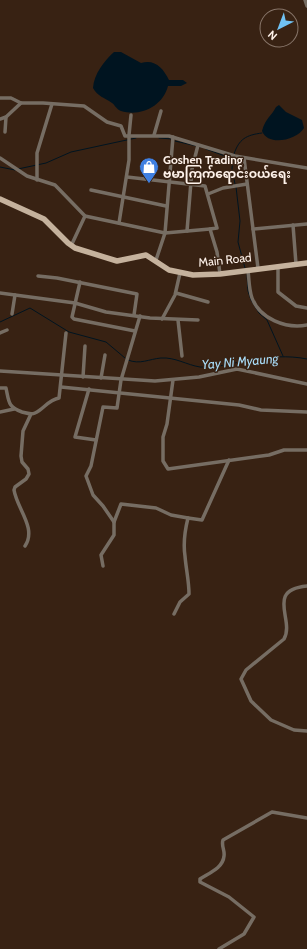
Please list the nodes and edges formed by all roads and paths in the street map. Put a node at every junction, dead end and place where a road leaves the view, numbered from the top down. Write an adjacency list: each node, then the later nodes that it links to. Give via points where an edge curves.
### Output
1 (305, 0): 2 (street)
2 (307, 6)
3 (0, 98): 4 (street, via 11,98)
4 (21, 103): 5 (street); 8 (street)
5 (52, 104): 12 (street, via 84,106 106,122 121,126 125,136); 19 (street, via 37,153)
6 (161, 111): 11 (street)
7 (131, 115): 12 (street)
8 (6, 117): 9 (street); 10 (street)
9 (0, 118)
10 (5, 132)
11 (154, 135): 12 (street); 13 (street)
12 (129, 138): 18 (street)
13 (173, 139): 14 (street); 20 (street)
14 (198, 147): 16 (street); 21 (street, via 192,165)
15 (0, 158): 19 (street)
16 (244, 158): 17 (street); 22 (street)
17 (307, 168)
18 (127, 177): 20 (street); 25 (street)
19 (37, 180): 28 (street, via 54,185)
20 (169, 182): 21 (street); 27 (street)
21 (190, 184): 24 (street, via 205,186); 34 (street)
22 (247, 184): 24 (street); 33 (street)
23 (91, 190): 25 (street)
24 (208, 194): 32 (street, via 216,228)
25 (124, 198): 27 (street); 29 (street)
26 (0, 199): 36 (main road, Main Road, via 44,219)
27 (166, 206): 35 (street)
28 (85, 216): 29 (street); 36 (street)
29 (119, 223): 35 (street)
30 (307, 224): 31 (street)
31 (293, 225): 33 (street); 39 (street)
32 (210, 229): 34 (street); 44 (street)
33 (253, 229): 41 (street)
34 (187, 231): 35 (street)
35 (164, 233): 37 (street)
36 (71, 246): 37 (main road, Main Road, via 117,261 126,261 141,255)
37 (156, 260): 43 (main road, Main Road, via 169,270)
38 (307, 263): 39 (main road, Main Road)
39 (296, 264): 40 (main road, Main Road)
40 (278, 266): 41 (main road, Main Road); 52 (street, via 278,292 296,306)
41 (258, 268): 42 (main road, Main Road)
42 (248, 270): 44 (main road, Main Road); 59 (street, via 250,292 259,312 281,323)
43 (180, 273): 44 (main road, Main Road); 48 (street)
44 (220, 274)
45 (38, 276): 46 (street)
46 (80, 282): 51 (street); 54 (street, via 137,294)
47 (0, 293): 49 (street)
48 (176, 293): 50 (street); 56 (street)
49 (15, 295): 51 (street); 53 (street)
50 (208, 302)
51 (75, 303): 54 (street, via 106,312); 61 (street, via 72,317 77,321)
52 (307, 308)
53 (12, 314)
54 (134, 315): 55 (street)
55 (140, 316): 56 (street); 61 (street)
56 (162, 319): 57 (street)
57 (178, 320): 58 (street); 66 (street)
58 (198, 320)
59 (307, 325)
60 (7, 330): 62 (street)
61 (134, 332): 71 (street)
62 (0, 333)
63 (66, 334): 68 (street)
64 (85, 346): 69 (street)
65 (105, 355): 70 (street)
66 (182, 356)
67 (0, 371): 68 (street)
68 (62, 375): 69 (street); 74 (street)
69 (83, 377): 70 (street)
70 (101, 378): 71 (street)
71 (121, 380): 72 (street); 77 (street)
72 (173, 380): 73 (street, via 237,369); 78 (street)
73 (307, 384)
74 (61, 387): 76 (street); 82 (street, via 59,398 51,400)
75 (0, 388): 79 (street, via 6,388 9,403)
76 (89, 389): 77 (street); 83 (street, via 75,437)
77 (120, 391): 78 (street); 83 (street, via 117,408 103,406)
78 (171, 399): 81 (street, via 239,405 261,410); 85 (street, via 167,424 162,436 162,454 166,467 191,467)
79 (14, 409): 80 (street); 82 (street)
80 (0, 412)
81 (307, 412)
82 (31, 414): 88 (street, via 23,430 21,456 29,474 14,488 30,530 30,538)
83 (96, 440): 87 (street, via 91,466 86,476 92,495)
84 (307, 450): 85 (street, via 284,450 268,455)
85 (229, 460): 86 (street, via 202,520)
86 (188, 518): 87 (street, via 171,515 156,508 120,504); 91 (street, via 184,555 189,594 180,602)
87 (114, 522): 89 (street, via 114,535 101,555)
88 (25, 546)
89 (103, 566)
90 (307, 586): 92 (street, via 294,587 287,593 284,639 246,670 241,678 251,701 271,720 294,730)
91 (174, 614)
92 (307, 731)
93 (307, 818): 94 (street, via 272,812 223,840 222,861 217,868 200,879 200,882 228,897 254,918 244,934)
94 (219, 949)

